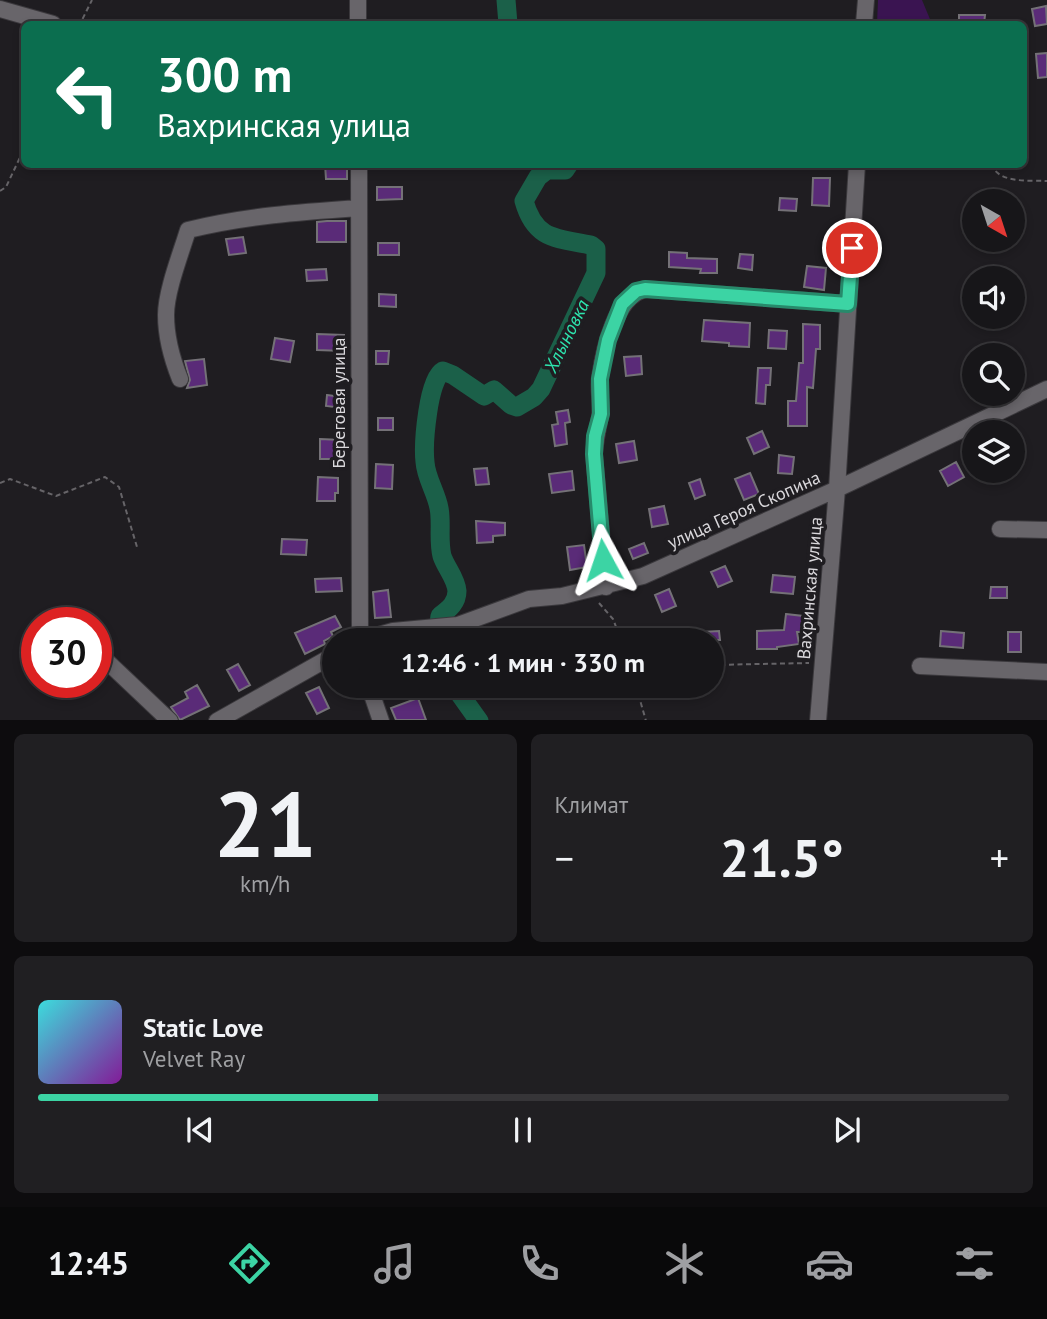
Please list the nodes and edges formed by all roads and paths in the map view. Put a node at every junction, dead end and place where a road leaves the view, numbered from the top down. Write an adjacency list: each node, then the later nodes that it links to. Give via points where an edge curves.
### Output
1 (92, 0): 6 (path)
2 (358, 0): 7 (street)
3 (866, 0): 8 (street)
4 (0, 9): 5 (street)
5 (42, 21)
6 (80, 21)
7 (358, 21)
8 (864, 21)
9 (21, 155): 14 (path)
10 (359, 168): 15 (street, Береговая улица)
11 (857, 168): 16 (street, Вахринская улица)
12 (992, 168): 13 (path, via 1001,177)
13 (1047, 181)
14 (0, 191)
15 (359, 208): 17 (street, via 256,217 188,230 166,313 171,356); 26 (street, Береговая улица)
16 (848, 304): 20 (street, Вахринская улица); 24 (street, via 645,289 622,304 600,379 601,414 595,436)
17 (180, 379)
18 (1047, 389): 20 (street, улица Героя Скопина)
19 (0, 483): 23 (path, via 10,479 56,496 105,477 119,487)
20 (837, 489): 24 (street, улица Героя Скопина, via 643,576); 29 (street, Вахринская улица)
21 (1000, 529): 22 (street)
22 (1047, 530)
23 (137, 547)
24 (606, 587): 25 (street, улица Героя Скопина)
25 (584, 591): 27 (street, улица Героя Скопина, via 529,599 458,625); 28 (path)
26 (360, 628)
27 (428, 628)
28 (616, 628)
29 (823, 662): 31 (path); 42 (street, Вахринская улица)
30 (322, 663): 37 (street)
31 (724, 665)
32 (112, 666): 38 (street)
33 (920, 666): 34 (street)
34 (1047, 672)
35 (373, 698): 40 (street)
36 (640, 698): 41 (path)
37 (237, 716): 39 (street)
38 (170, 720)
39 (217, 720)
40 (381, 720)
41 (646, 720)
42 (818, 720)

